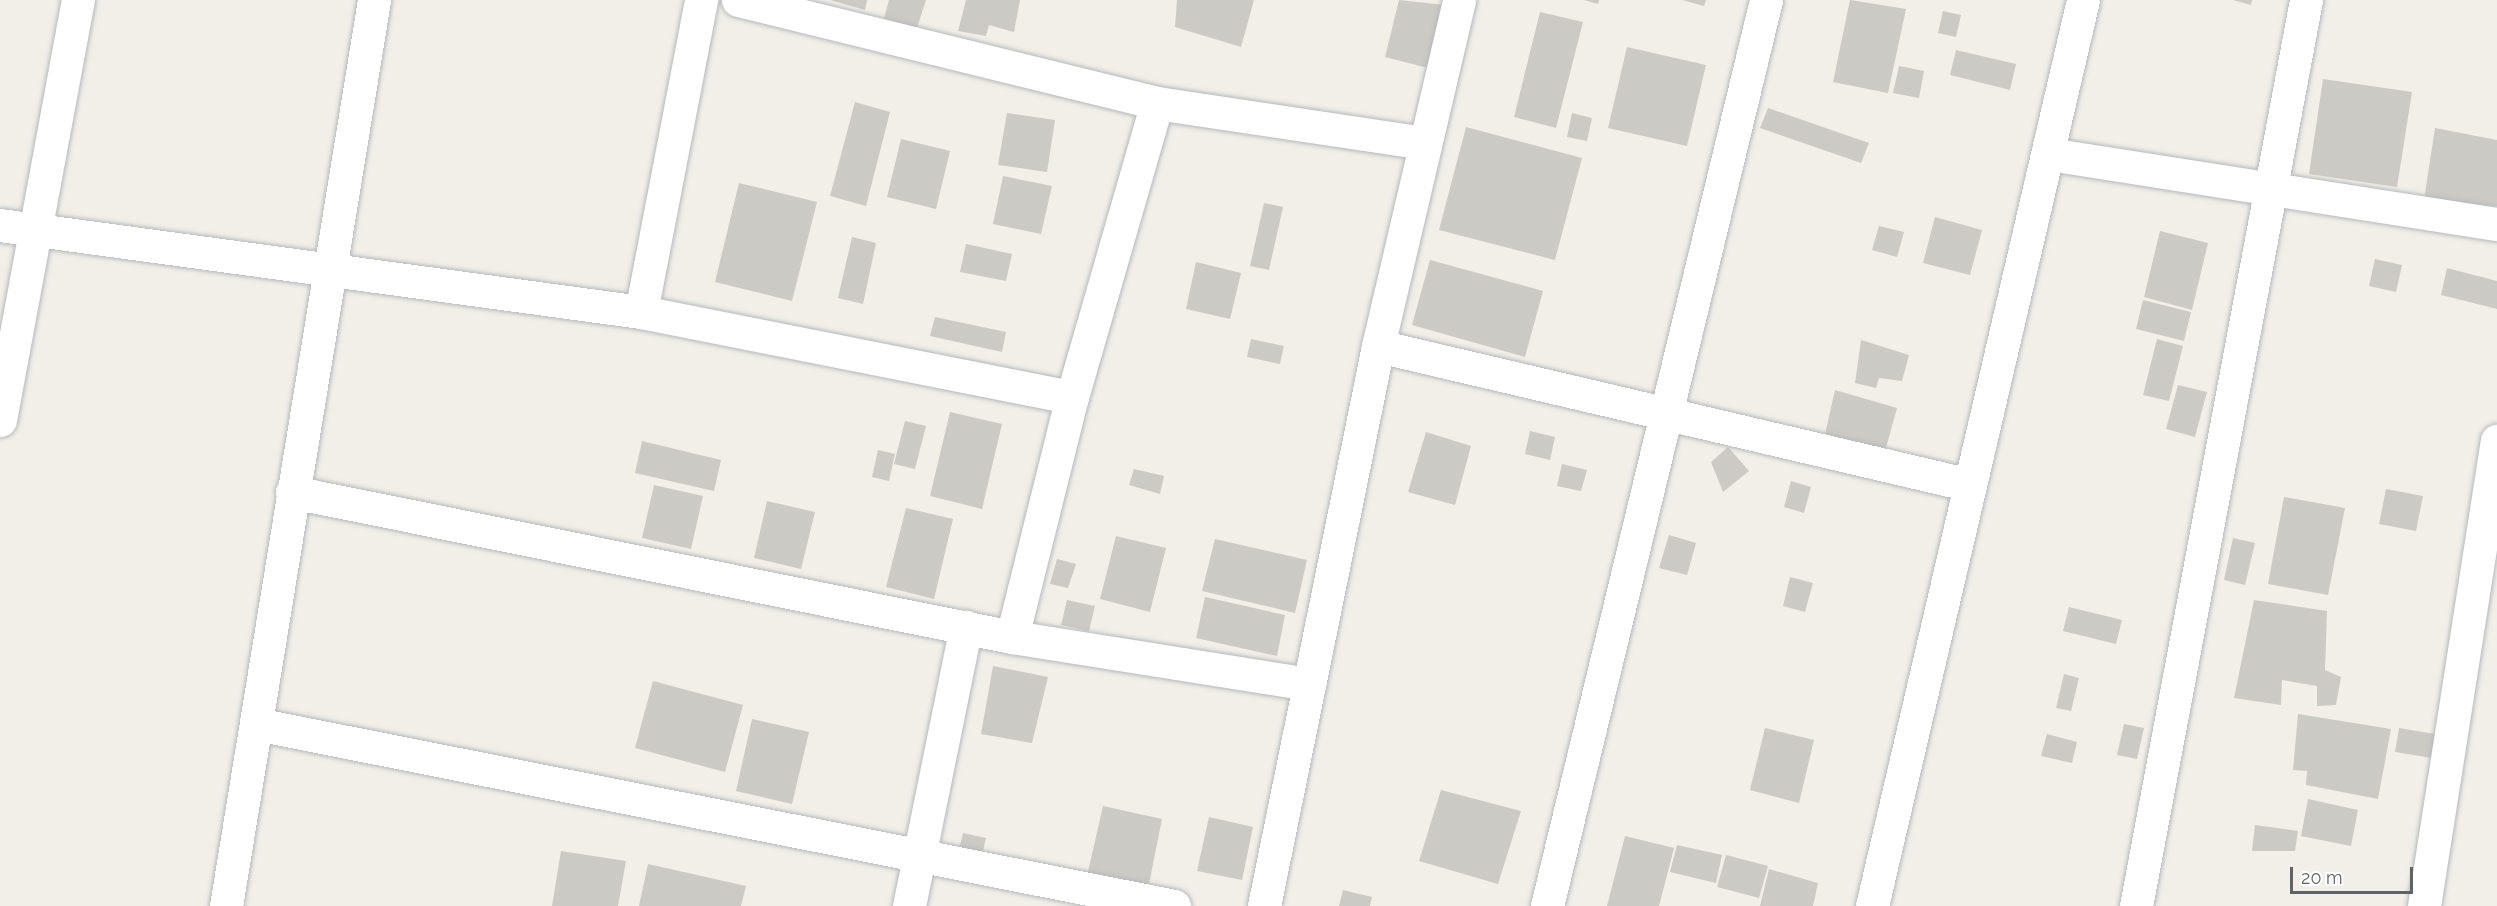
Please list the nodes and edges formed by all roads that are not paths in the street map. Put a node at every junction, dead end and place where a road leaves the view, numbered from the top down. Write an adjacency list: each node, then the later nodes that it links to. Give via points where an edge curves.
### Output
1 (78, 0): 15 (street)
2 (374, 0): 16 (street)
3 (701, 0): 17 (street)
4 (738, 0): 9 (street)
5 (1459, 0): 10 (street)
6 (1766, 0): 20 (street)
7 (2083, 0): 11 (street)
8 (2306, 0): 12 (street)
9 (1157, 103): 10 (street); 19 (street)
10 (1425, 143): 18 (street)
11 (2049, 154): 12 (street); 23 (street)
12 (2272, 189): 13 (street); 36 (street)
13 (2497, 224)
14 (0, 225): 15 (street)
15 (32, 230): 16 (street); 21 (street)
16 (333, 271): 17 (street); 24 (street)
17 (641, 312): 19 (street)
18 (1378, 346): 20 (street); 27 (street)
19 (1072, 397): 26 (street)
20 (1662, 412): 23 (street); 34 (street)
21 (0, 420)
22 (2497, 441): 37 (street)
23 (1970, 485): 35 (street)
24 (292, 492): 25 (street); 28 (street)
25 (966, 627): 26 (street); 29 (street)
26 (1012, 637): 27 (street)
27 (1308, 684): 33 (street)
28 (256, 724): 29 (street); 30 (street)
29 (919, 857): 31 (street); 32 (street)
30 (226, 906)
31 (909, 906)
32 (1174, 906)
33 (1264, 906)
34 (1547, 906)
35 (1872, 906)
36 (2136, 906)
37 (2424, 906)

